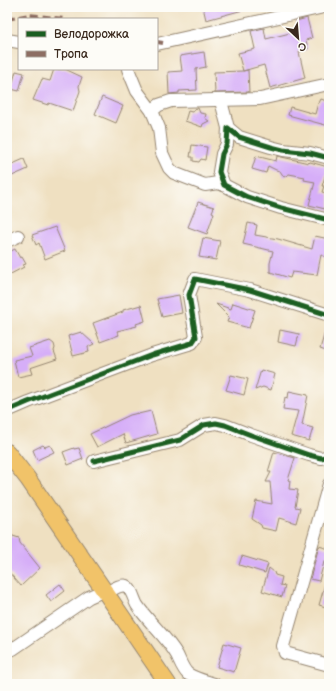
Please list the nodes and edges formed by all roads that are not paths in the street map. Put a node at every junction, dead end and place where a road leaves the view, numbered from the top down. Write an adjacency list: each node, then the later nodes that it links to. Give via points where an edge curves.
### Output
1 (324, 7): 4 (street)
2 (7, 40): 3 (street)
3 (18, 42)
4 (158, 44)
5 (128, 70): 8 (street, via 137,91)
6 (329, 84): 7 (street, via 260,99)
7 (221, 101): 8 (street, via 172,101 159,105); 9 (street)
8 (152, 111): 11 (street, via 159,128 162,153 169,168 174,173 205,185)
9 (228, 128): 10 (street, via 239,137 271,147); 11 (street, via 227,144 222,154 219,172)
10 (329, 158)
11 (224, 185): 12 (street, via 247,197)
12 (329, 220)
13 (329, 315): 14 (street, via 250,290 195,279 189,295 196,336 192,343 152,355)
14 (7, 411)
15 (7, 452): 19 (main road)
16 (329, 456): 17 (street, via 321,458 309,455 216,423 204,426 180,440)
17 (94, 460)
18 (329, 484): 21 (street, via 283,646 285,653)
19 (105, 591): 20 (street, via 90,596); 22 (main road); 23 (street, via 124,586 129,588 136,604 160,631 187,673)
20 (9, 649)
21 (329, 665)
22 (168, 684)
23 (214, 684)

